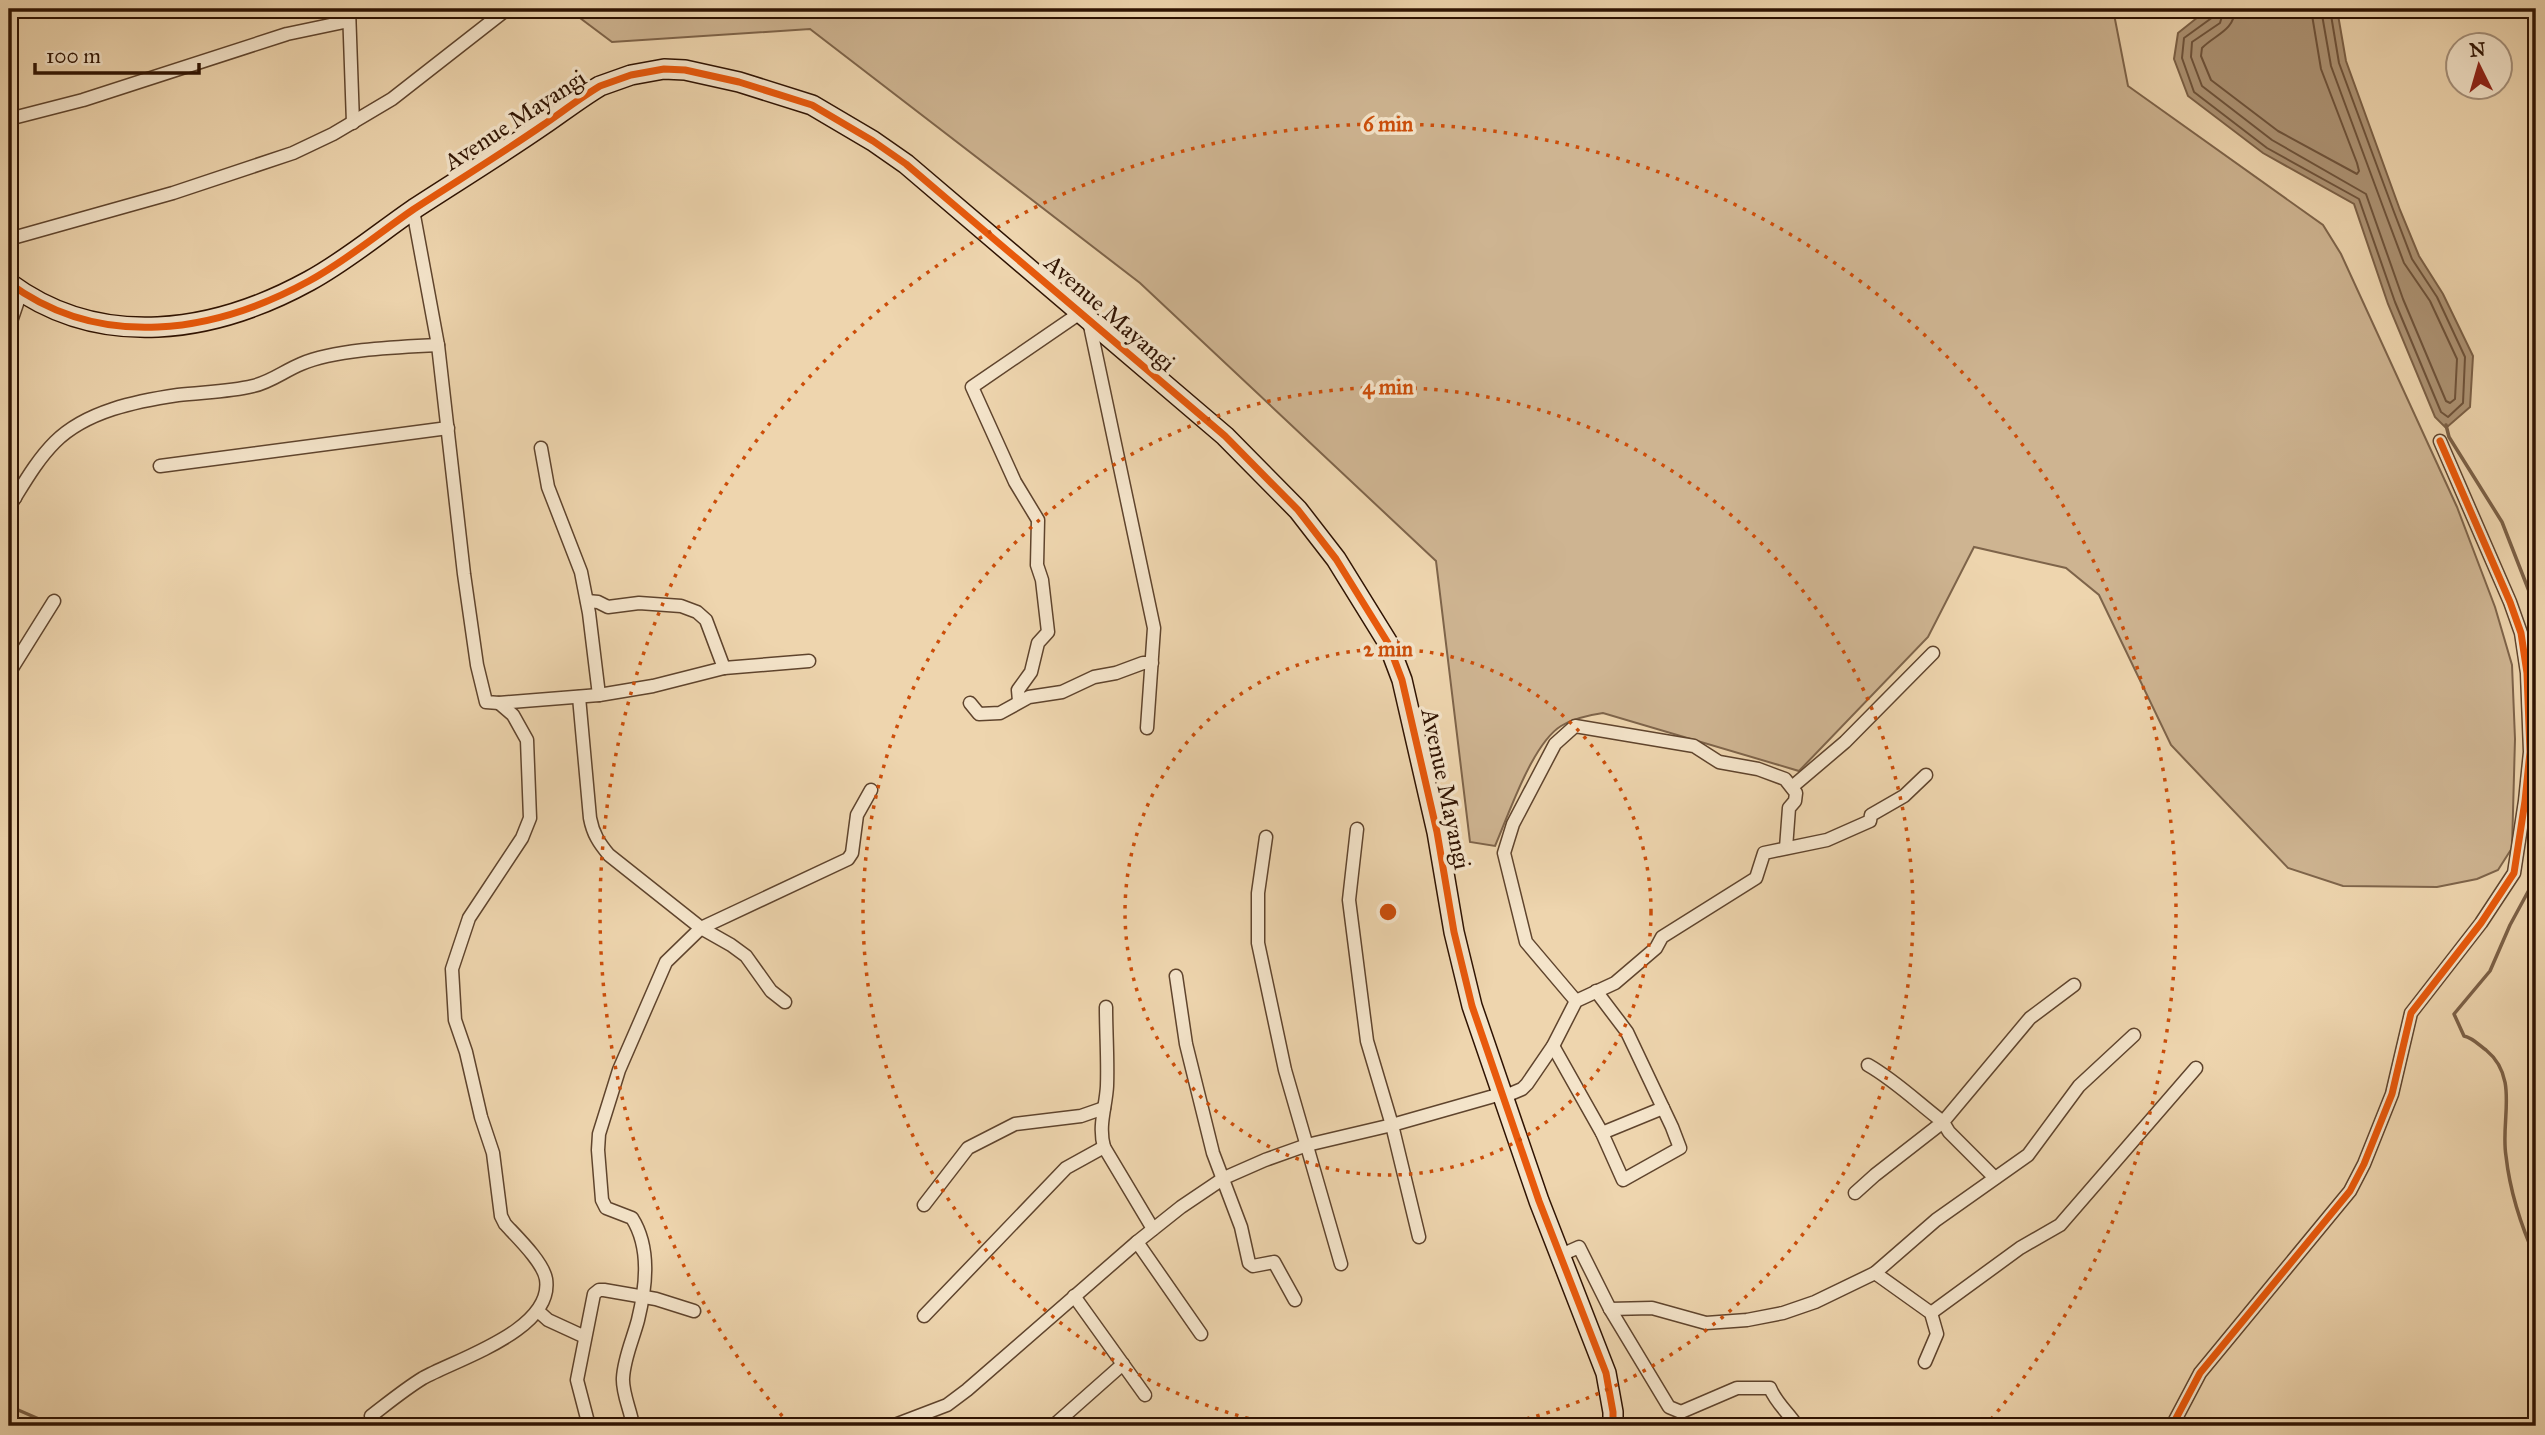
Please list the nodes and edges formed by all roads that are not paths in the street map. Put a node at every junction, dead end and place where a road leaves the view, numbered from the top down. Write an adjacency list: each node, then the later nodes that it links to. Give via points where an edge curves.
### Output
1 (502, 13): 4 (street, via 392,99)
2 (349, 15): 3 (street); 4 (street)
3 (9, 119)
4 (353, 123): 6 (street, via 229,176)
5 (413, 210): 7 (street, Avenue Mayangi, via 310,280 244,310 198,322 144,328 108,326 66,315); 8 (street, Avenue Mayangi, via 600,86 631,75 685,70 779,94 829,113 906,163); 10 (street)
6 (9, 239)
7 (15, 287): 9 (street)
8 (1084, 317): 21 (street, via 1154,628); 26 (street, via 972,387 1038,523 1037,565 1048,632 1038,643 1031,672 1018,690); 47 (street, Avenue Mayangi, via 1225,436 1298,510 1336,559 1388,643 1402,680 1434,819 1460,959)
9 (9, 327)
10 (438, 345): 11 (street); 16 (street, via 332,356 249,387 123,406 72,428 56,441)
11 (448, 428): 14 (street); 27 (street, via 477,666 486,702)
12 (2440, 441): 85 (street, via 2521,633 2530,752 2518,860 2508,885 2411,1013 2392,1094 2350,1191 2200,1373)
13 (541, 448): 18 (street, via 548,487 581,572)
14 (160, 466)
15 (9, 474): 16 (street)
16 (12, 503)
17 (54, 601): 23 (street)
18 (587, 601): 22 (street, via 608,607 639,603 681,606 697,612 706,620); 24 (street)
19 (1933, 653): 31 (street, via 1845,742)
20 (809, 661): 22 (street)
21 (1152, 663): 26 (street); 29 (street)
22 (724, 668): 24 (street)
23 (9, 673)
24 (599, 695): 25 (street)
25 (579, 697): 27 (street); 36 (street, via 593,833 609,855)
26 (1019, 701): 28 (street, via 1000,713 980,715)
27 (499, 703): 69 (street, via 513,715 527,740 530,818 466,924 453,962 455,1020 493,1153 501,1216 546,1279)
28 (970, 703)
29 (1147, 728)
30 (1926, 775): 35 (street, via 1904,796 1871,815 1870,821 1826,840)
31 (1792, 787): 35 (street, via 1796,793 1789,808); 40 (street, via 1785,779 1758,768 1719,762 1694,746 1575,726 1555,744 1513,824 1504,853 1526,942)
32 (871, 790): 36 (street, via 857,815 848,859)
33 (1357, 829): 51 (street, via 1349,891 1359,988 1367,1041)
34 (1266, 836): 53 (street, via 1257,938 1285,1070)
35 (1786, 848): 39 (street, via 1764,853 1756,878 1662,937 1648,956 1611,986)
36 (701, 928): 41 (street, via 746,956 771,991); 66 (street, via 659,975 619,1070 599,1134 602,1200 606,1208 632,1218 643,1241)
37 (1176, 976): 55 (street, via 1186,1044 1213,1153)
38 (2074, 985): 50 (street, via 2030,1017)
39 (1596, 991): 40 (street); 49 (street, via 1627,1032)
40 (1576, 1001): 44 (street)
41 (785, 1002)
42 (1106, 1007): 48 (street)
43 (2134, 1035): 56 (street, via 2079,1086 2028,1155)
44 (1553, 1046): 47 (street, via 1522,1089); 52 (street)
45 (1868, 1065): 50 (street)
46 (2196, 1068): 71 (street, via 2060,1225 2020,1248)
47 (1502, 1096): 51 (street); 62 (street, Avenue Mayangi)
48 (1104, 1108): 54 (street); 58 (street, via 1081,1116 1015,1124 968,1149)
49 (1663, 1108): 52 (street); 52 (street, via 1680,1148 1623,1180)
50 (1943, 1122): 56 (street); 57 (street)
51 (1392, 1125): 53 (street); 60 (street)
52 (1602, 1133)
53 (1307, 1145): 55 (street); 63 (street)
54 (1104, 1147): 59 (street); 72 (street, via 1066,1168)
55 (1224, 1178): 59 (street); 67 (street, via 1250,1265 1274,1262)
56 (1995, 1178): 64 (street, via 1936,1220)
57 (1855, 1193)
58 (924, 1205)
59 (1153, 1229): 61 (street)
60 (1419, 1237)
61 (1137, 1242): 65 (street); 73 (street)
62 (1561, 1255): 68 (street, via 1579,1247); 83 (street, Avenue Mayangi, via 1606,1373)
63 (1341, 1264)
64 (1875, 1273): 68 (street, via 1815,1302 1739,1321 1706,1323 1652,1308); 71 (street)
65 (1074, 1296): 76 (street); 81 (street, via 947,1405)
66 (642, 1297): 70 (street); 74 (street, via 596,1292); 80 (street, via 622,1383)
67 (1295, 1300)
68 (1610, 1309): 84 (street, via 1669,1407 1681,1412 1737,1388 1770,1388)
69 (538, 1311): 74 (street); 78 (street, via 500,1340 423,1378)
70 (694, 1311)
71 (1931, 1313): 75 (street, via 1937,1334)
72 (924, 1316)
73 (1201, 1334)
74 (585, 1337): 79 (street, via 577,1380)
75 (1925, 1362)
76 (1123, 1364): 77 (street); 82 (street)
77 (1145, 1395)
78 (371, 1416)
79 (589, 1426)
80 (633, 1426)
81 (892, 1426)
82 (1053, 1426)
83 (1613, 1426)
84 (1797, 1426)
85 (2172, 1426)

